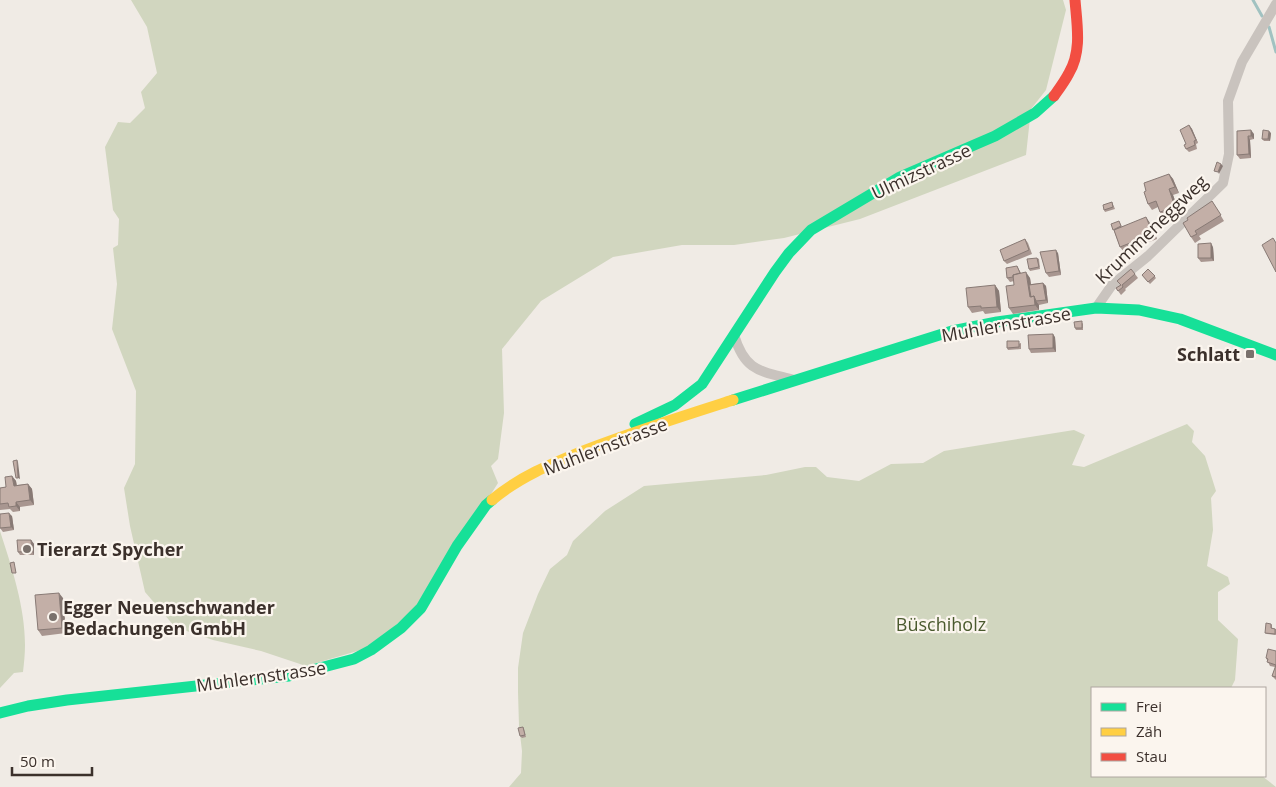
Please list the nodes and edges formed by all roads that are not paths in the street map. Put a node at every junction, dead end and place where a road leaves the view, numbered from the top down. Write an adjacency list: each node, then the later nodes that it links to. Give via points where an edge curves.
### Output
1 (1075, 0): 4 (street, Ulmizstrasse, via 1077,52 1070,72 1052,99 994,136 900,177 811,230 789,252)
2 (1276, 4): 3 (street, Krummeneggweg, via 1242,62 1228,101 1229,154 1223,183 1148,256 1112,285)
3 (1096, 308): 5 (street, Muhlernstrasse, via 1138,310 1180,319); 6 (street, Muhlernstrasse, via 1004,320 952,331)
4 (734, 335): 6 (street, via 750,365); 7 (street, Ulmizstrasse, via 702,384 688,396)
5 (1276, 355)
6 (794, 380): 7 (street, Muhlernstrasse)
7 (609, 441): 8 (street, Muhlernstrasse, via 528,475 493,499 457,546 421,608 391,636 354,658 289,676 67,700)
8 (0, 713)

